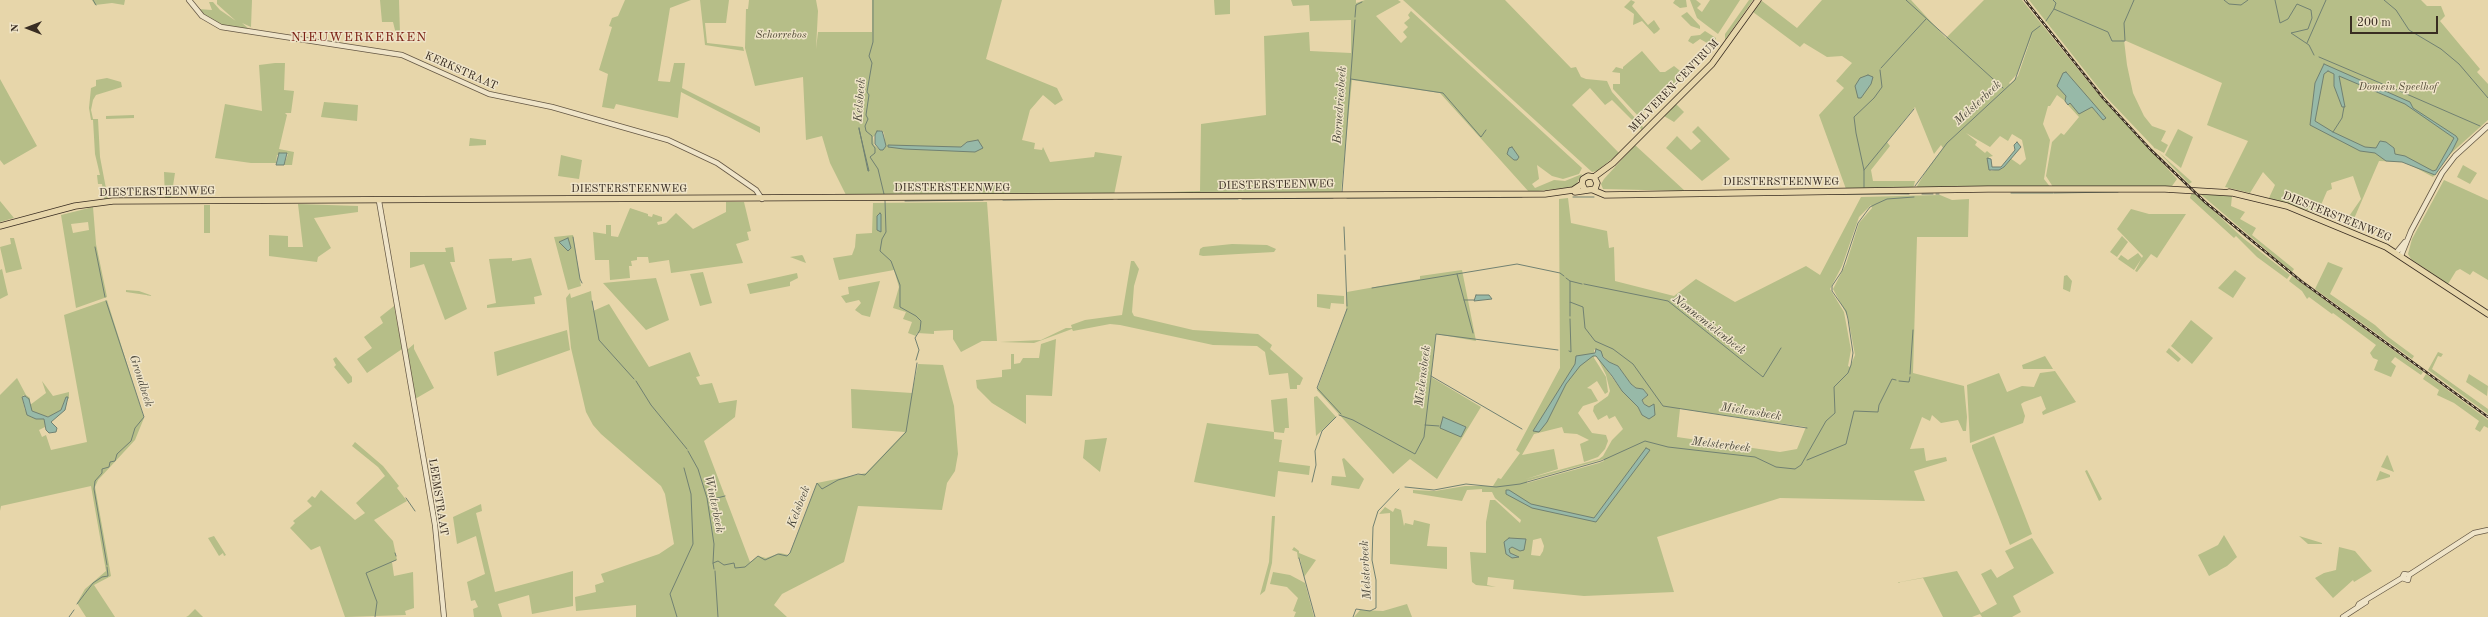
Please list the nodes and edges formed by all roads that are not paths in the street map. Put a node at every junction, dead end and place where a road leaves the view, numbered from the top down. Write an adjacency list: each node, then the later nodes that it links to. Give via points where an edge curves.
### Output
1 (1758, 0): 4 (main road, MELVEREN-CENTRUM, via 1712,64 1612,163)
2 (190, 1): 6 (street, KERKSTRAAT, via 206,19 227,29 402,55 494,96 548,106 668,140 713,161 756,190)
3 (2488, 126): 9 (street, via 2455,156 2442,173)
4 (1595, 184): 5 (main road, DIESTERSTEENWEG); 5 (main road, MELVEREN-CENTRUM, via 1586,177); 9 (main road, DIESTERSTEENWEG, via 1605,195 2195,187 2287,206)
5 (1584, 187): 6 (main road, DIESTERSTEENWEG, via 1545,194)
6 (762, 199): 7 (main road, DIESTERSTEENWEG)
7 (379, 201): 8 (main road, DIESTERSTEENWEG, via 102,202 76,206); 12 (street, LEEMSTRAAT, via 434,525)
8 (0, 226)
9 (2399, 254): 10 (main road, DIESTERSTEENWEG)
10 (2488, 314)
11 (2488, 530): 13 (street, via 2474,533 2409,575 2408,580 2402,578)
12 (444, 617)
13 (2343, 617)

